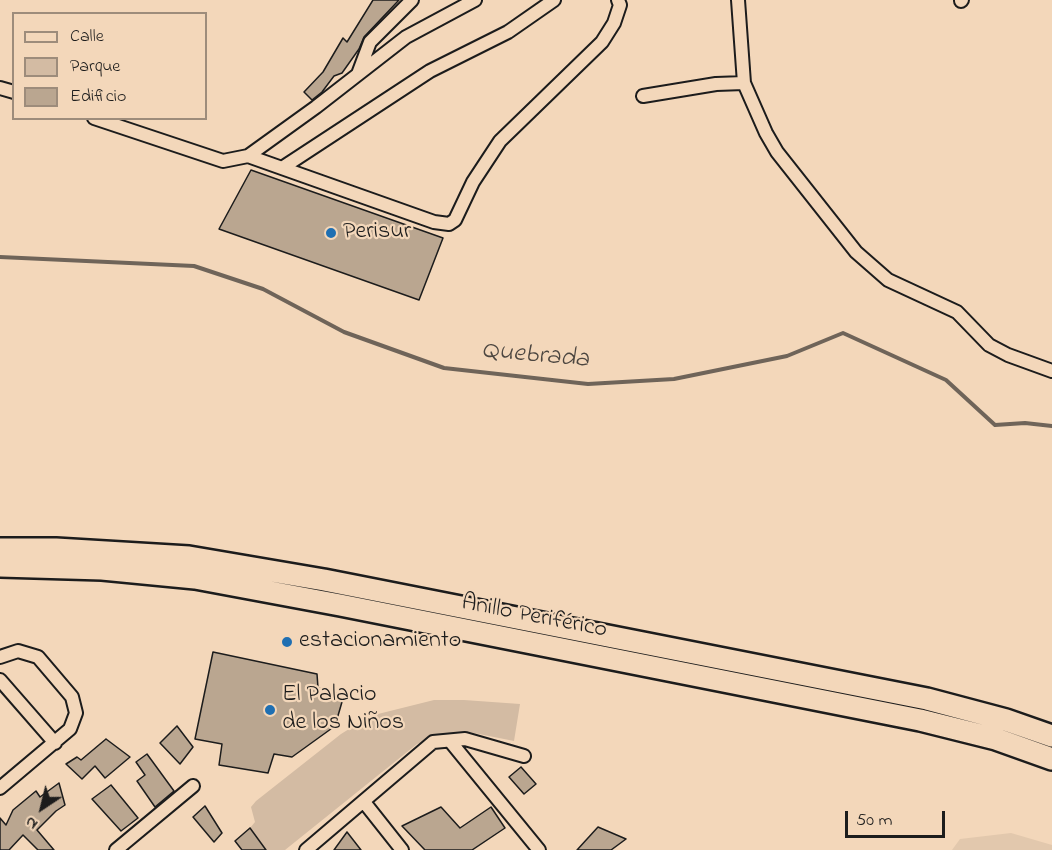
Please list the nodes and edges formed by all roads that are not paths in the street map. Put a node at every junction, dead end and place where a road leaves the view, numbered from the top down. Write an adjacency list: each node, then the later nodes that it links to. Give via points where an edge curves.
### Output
1 (412, 0): 6 (street, via 370,42)
2 (475, 0): 6 (street, via 406,37)
3 (554, 0): 11 (street, via 508,32 430,71)
4 (618, 0): 11 (street, via 614,22 602,42 500,141 473,182 455,220 449,224)
5 (738, 0): 7 (street)
6 (358, 74): 10 (street)
7 (744, 83): 8 (street); 12 (street, via 777,152 856,252 888,280 957,312 989,345)
8 (643, 96)
9 (100, 120): 10 (street, via 223,161)
10 (248, 156): 11 (street)
11 (282, 168)
12 (1052, 371)
13 (0, 549): 17 (highway, Anillo Periférico, via 189,557 324,580 927,699)
14 (0, 566): 21 (highway, Anillo Periférico, via 102,569 195,578 920,720 996,739)
15 (0, 657): 19 (street, via 18,651 38,657 72,697 76,713 70,729)
16 (0, 680): 19 (street)
17 (1052, 736)
18 (450, 741): 20 (street, via 465,739); 24 (street, via 433,742); 28 (street)
19 (55, 743): 23 (street)
20 (524, 756)
21 (1052, 759)
22 (193, 786): 25 (street)
23 (0, 788)
24 (364, 802): 26 (street); 27 (street)
25 (116, 850)
26 (306, 850)
27 (402, 850)
28 (539, 850)

